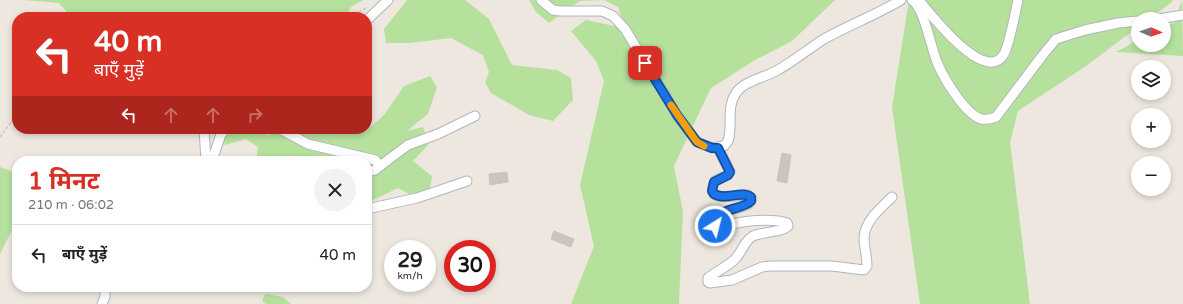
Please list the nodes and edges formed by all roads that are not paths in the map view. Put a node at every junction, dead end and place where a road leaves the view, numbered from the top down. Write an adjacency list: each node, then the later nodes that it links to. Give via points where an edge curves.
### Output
1 (388, 0): 6 (street)
2 (541, 0): 14 (street, via 553,10 602,11 613,16 625,30 694,138 701,145)
3 (901, 0): 14 (street, via 828,38 784,67 739,90 732,104 728,141)
4 (913, 0): 5 (street, via 922,4 965,50 990,62 1000,59 1007,48); 9 (street, via 922,15 944,76 974,115 990,120 996,117 1056,39 1085,30)
5 (1018, 0)
6 (372, 15)
7 (1183, 15): 8 (street)
8 (1171, 17)
9 (1131, 22)
10 (475, 116): 19 (street, via 408,145)
11 (204, 134): 15 (street)
12 (221, 134): 16 (street)
13 (289, 134): 17 (street, via 308,144)
14 (718, 148): 22 (street, via 730,172 715,181 713,193 722,197 746,195 752,199 748,204 722,213 715,226 764,221 782,221 788,226 785,229 751,237 734,260 708,278 710,283 732,280 770,266 826,265 864,270 868,266 864,237 866,228)
15 (206, 156)
16 (214, 156)
17 (358, 156)
18 (372, 159): 19 (street)
19 (380, 166): 20 (street)
20 (372, 171)
21 (467, 181): 23 (street, via 417,198)
22 (892, 197)
23 (372, 208)
24 (104, 292): 25 (street)
25 (102, 304)

